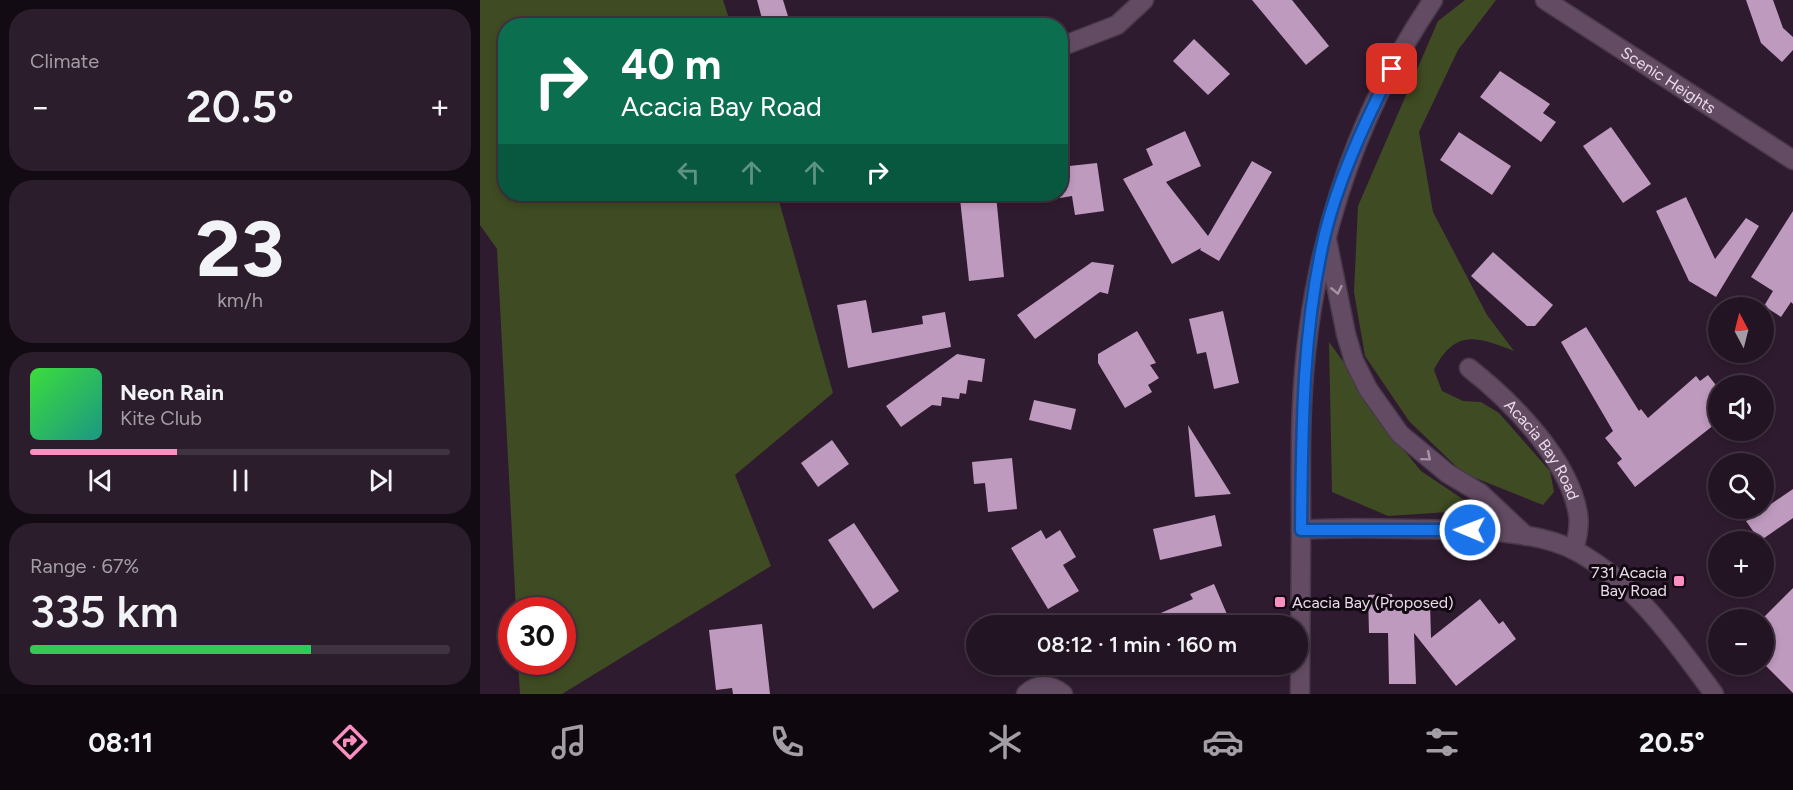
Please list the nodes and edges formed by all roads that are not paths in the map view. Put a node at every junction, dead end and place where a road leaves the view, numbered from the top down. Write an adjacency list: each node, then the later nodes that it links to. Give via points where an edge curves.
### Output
1 (1144, 0): 4 (street, via 1116,25)
2 (1433, 0): 6 (street, via 1372,107)
3 (1545, 0): 5 (street, Scenic Heights)
4 (1068, 44)
5 (1793, 160)
6 (1326, 233): 8 (street, via 1315,287 1302,406); 9 (street, one-way to 9, via 1346,334 1368,389 1400,434 1480,494)
7 (1469, 368): 10 (street, Acacia Bay Road, via 1514,407 1569,483 1578,516)
8 (1301, 530): 9 (street, via 1470,530); 13 (street)
9 (1526, 536): 10 (street)
10 (1574, 550): 14 (street, via 1631,592 1669,633)
11 (1026, 694): 12 (street, via 1043,686 1054,687)
12 (1063, 694)
13 (1300, 694)
14 (1714, 694)

